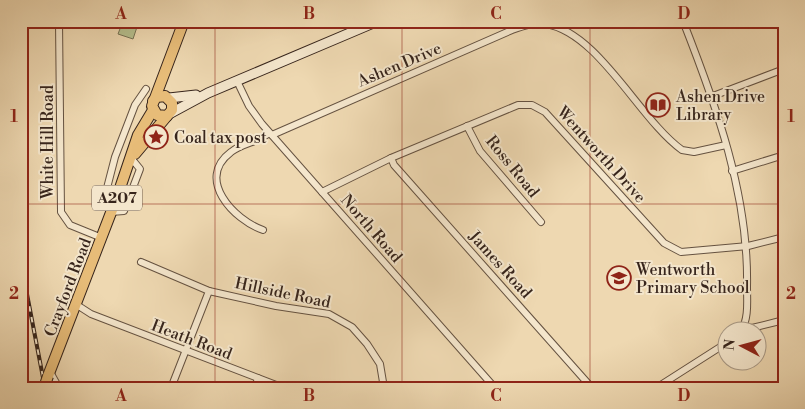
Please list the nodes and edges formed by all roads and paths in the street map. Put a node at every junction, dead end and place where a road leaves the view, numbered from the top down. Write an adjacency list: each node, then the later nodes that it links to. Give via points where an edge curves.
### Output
1 (59, 21): 29 (street, White Hill Road, via 61,212 70,225)
2 (184, 21): 6 (main road, Crayford Road)
3 (378, 21): 7 (main road)
4 (683, 21): 10 (street)
5 (784, 69): 10 (street)
6 (164, 78): 11 (main road); 12 (main road, Crayford Road)
7 (237, 81): 9 (main road); 16 (street, North Road, via 252,111)
8 (146, 89): 15 (street, via 135,104)
9 (208, 93): 11 (main road, via 183,98); 13 (main road)
10 (713, 96): 18 (street)
11 (167, 97): 12 (main road, via 158,97); 13 (main road, via 172,103)
12 (153, 106): 13 (main road, via 157,115); 17 (main road, Crayford Road / A207)
13 (169, 114): 20 (main road, Crayford Road / A207)
14 (467, 126): 21 (street, Wentworth Drive); 26 (street, Ross Road, via 480,151); 30 (street, Wentworth Drive, via 518,105 532,105 545,112 664,243 681,252)
15 (126, 131): 17 (street); 24 (street, via 108,188)
16 (271, 134): 18 (street, Ashen Drive, via 512,30 542,24 564,30 586,45 682,150 694,152); 23 (street, North Road); 27 (street, via 232,151 222,160 217,171 216,184 227,204 249,225)
17 (138, 135): 20 (main road, Crayford Road / A207)
18 (726, 145): 22 (street)
19 (784, 155): 22 (street)
20 (131, 158): 24 (main road, Crayford Road / A207); 25 (street, via 140,169 124,211)
21 (391, 158): 23 (street, Wentworth Drive); 48 (street, James Road)
22 (732, 171): 30 (street)
23 (322, 192): 47 (street, North Road)
24 (117, 197): 25 (main road, Crayford Road / A207)
25 (111, 212): 29 (main road, Crayford Road / A207)
26 (542, 222)
27 (263, 230)
28 (784, 237): 30 (street, Wentworth Drive)
29 (102, 238): 33 (main road, Crayford Road / A207)
30 (748, 246): 35 (street, via 747,308)
31 (141, 262): 32 (street, Hillside Road)
32 (208, 291): 38 (street); 46 (street, Hillside Road, via 284,308 329,314 352,327 367,344 380,364)
33 (75, 309): 38 (street, Heath Road); 39 (main road, Crayford Road / A207)
34 (784, 320): 36 (street)
35 (744, 322)
36 (768, 324)
37 (718, 348): 49 (street)
38 (186, 351): 40 (street, Heath Road); 43 (street)
39 (49, 374): 41 (main road, Crayford Road / A207, bridge); 42 (street)
40 (258, 378): 44 (street); 45 (street, Heath Road)
41 (44, 388)
42 (59, 388)
43 (171, 388)
44 (255, 388)
45 (284, 388)
46 (384, 388)
47 (495, 388)
48 (592, 388)
49 (656, 388)

